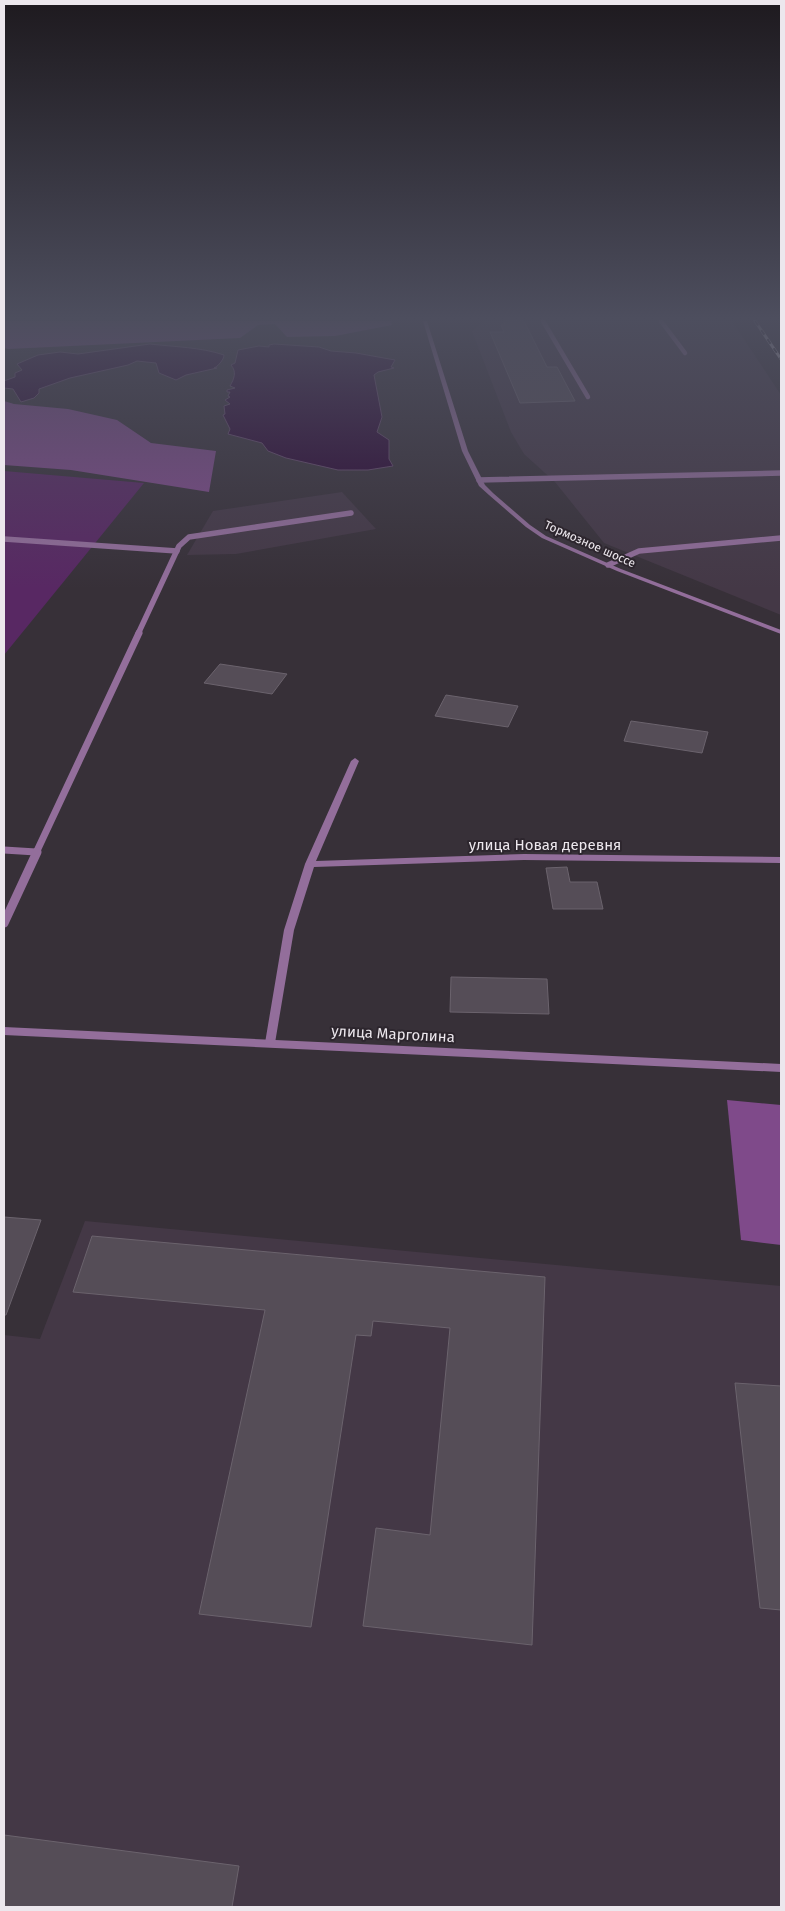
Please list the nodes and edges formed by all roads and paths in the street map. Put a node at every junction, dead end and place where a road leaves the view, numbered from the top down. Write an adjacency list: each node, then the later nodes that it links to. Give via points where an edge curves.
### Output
1 (452, 410): 3 (street, Тормозное шоссе, via 465,451)
2 (781, 472): 3 (lane)
3 (479, 480): 8 (street, Тормозное шоссе, via 491,494 544,537)
4 (351, 513): 7 (lane, via 189,537)
5 (4, 538): 7 (lane)
6 (781, 538): 8 (lane, via 639,551)
7 (177, 551): 12 (lane)
8 (608, 565): 9 (street, Тормозное шоссе)
9 (781, 632)
10 (356, 761): 14 (street)
11 (4, 850): 12 (lane)
12 (36, 852): 15 (lane)
13 (781, 860): 14 (street, улица Новая деревня, via 524,857)
14 (310, 864): 17 (street, via 290,930)
15 (4, 923)
16 (4, 1031): 17 (street, улица Марголина)
17 (270, 1043): 18 (street, улица Марголина)
18 (781, 1068)

